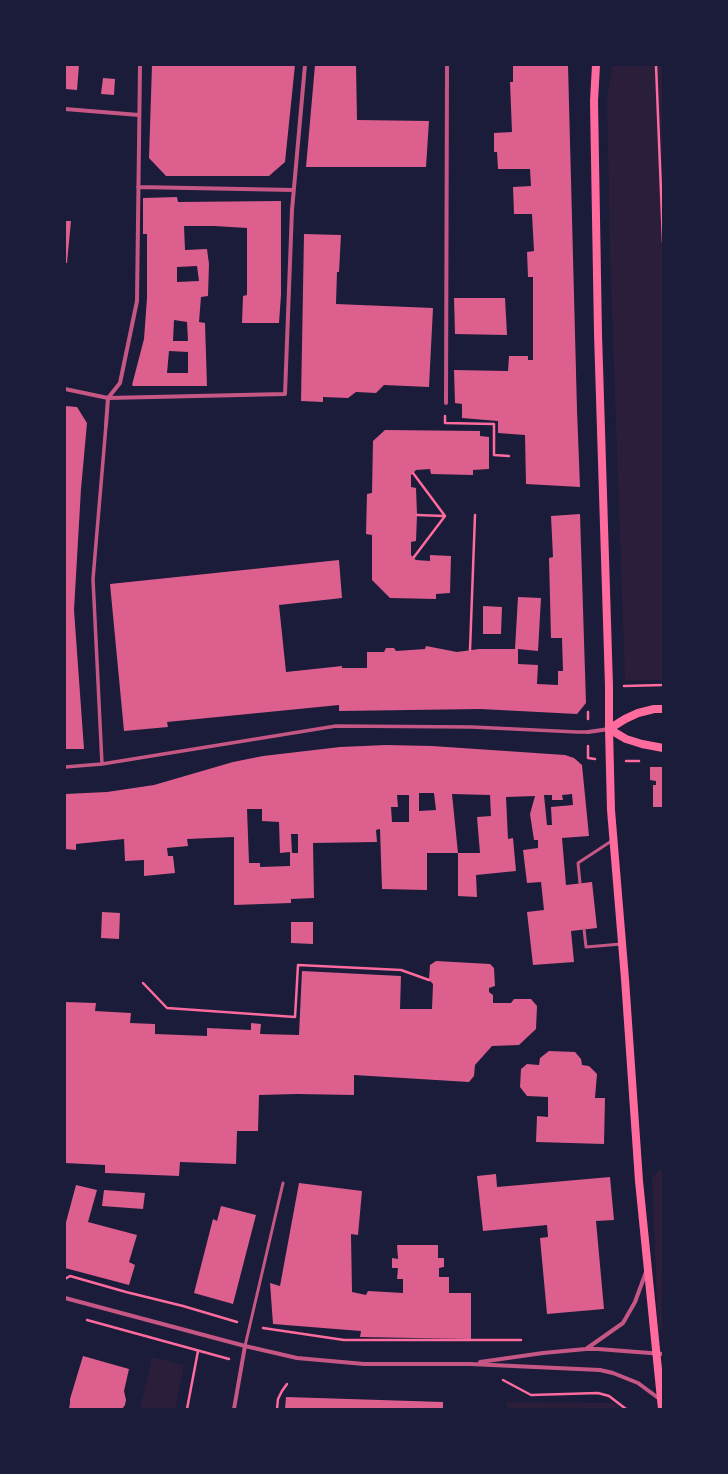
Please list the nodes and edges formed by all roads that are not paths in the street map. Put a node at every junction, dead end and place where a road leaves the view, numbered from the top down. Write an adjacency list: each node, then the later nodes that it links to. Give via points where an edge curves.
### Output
1 (140, 65): 6 (street)
2 (305, 65): 8 (street)
3 (447, 65): 11 (street)
4 (596, 65): 14 (main road, via 594,101 598,334)
5 (65, 109): 6 (street)
6 (139, 115): 7 (street)
7 (138, 187): 8 (street); 10 (street, via 137,301 120,383)
8 (293, 190): 10 (street, via 285,394)
9 (65, 389): 10 (street)
10 (108, 398): 12 (street)
11 (446, 403)
12 (106, 425): 17 (street, via 93,579)
13 (663, 709): 14 (main road, via 638,713)
14 (609, 729): 15 (street); 16 (main road, via 626,739); 19 (main road)
15 (588, 732): 17 (street, via 472,727 336,726)
16 (663, 748)
17 (102, 764): 18 (street)
18 (65, 767)
19 (613, 840): 20 (lane, via 578,863); 22 (main road)
20 (580, 883)
21 (584, 930): 22 (lane, via 586,947)
22 (622, 944): 24 (main road, via 638,1181)
23 (283, 1183): 26 (lane)
24 (647, 1268): 27 (street, via 635,1302 623,1323); 28 (main road)
25 (65, 1298): 26 (street)
26 (245, 1346): 29 (street, via 297,1358 364,1364); 31 (street)
27 (586, 1349): 28 (street); 29 (street)
28 (659, 1353): 30 (main road)
29 (470, 1364): 30 (street, via 600,1370 638,1383)
30 (662, 1400): 32 (main road)
31 (234, 1409)
32 (662, 1409)

